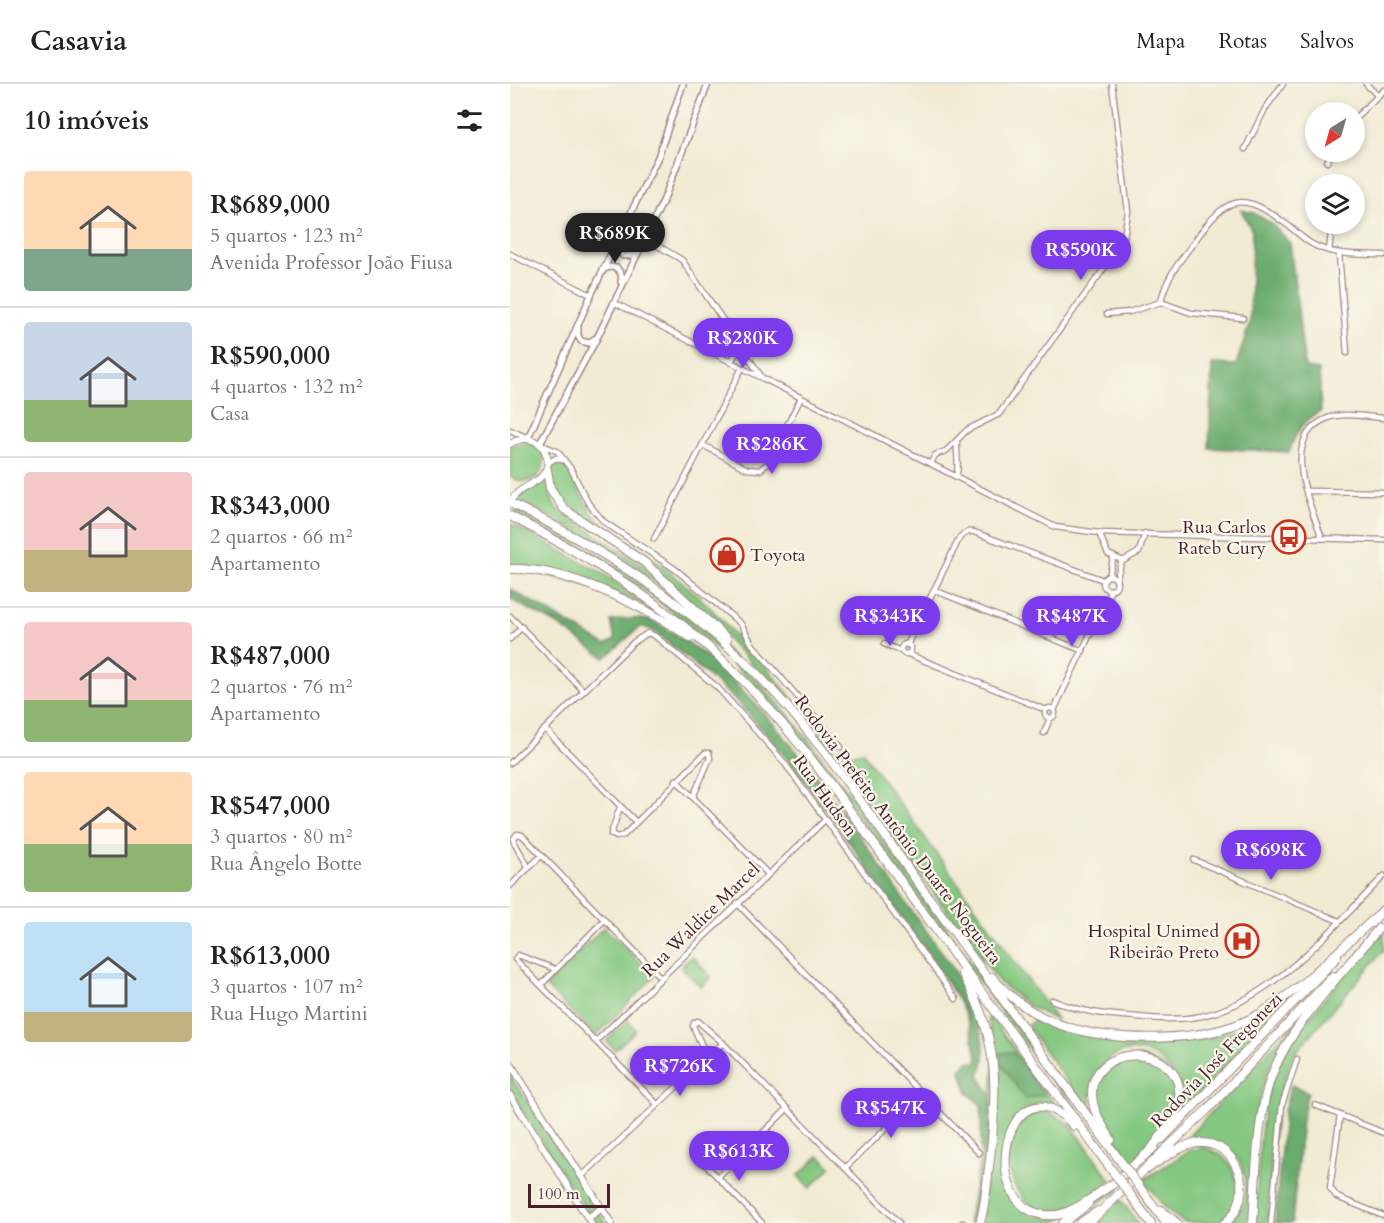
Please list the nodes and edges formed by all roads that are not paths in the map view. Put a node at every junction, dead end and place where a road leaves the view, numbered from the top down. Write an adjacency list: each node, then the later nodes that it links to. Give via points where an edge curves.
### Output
1 (683, 84): 12 (street, via 658,157)
2 (708, 84): 11 (street)
3 (1112, 84): 36 (street, via 1128,212 1124,237 999,414 967,430)
4 (1283, 84): 9 (street)
5 (1366, 84): 7 (street)
6 (1384, 90): 7 (street)
7 (1378, 96): 8 (street)
8 (1365, 108)
9 (1245, 149)
10 (1331, 234): 13 (street)
11 (645, 238): 16 (street); 27 (street, via 682,260)
12 (618, 240): 16 (street, via 623,256); 18 (street)
13 (1329, 251): 15 (street); 22 (street, via 1314,245 1257,204 1230,204 1218,210 1178,264 1164,287)
14 (510, 254): 20 (street)
15 (1340, 254): 17 (street); 28 (street)
16 (637, 255): 19 (street)
17 (1384, 255)
18 (602, 270): 19 (street, via 617,268 622,276); 20 (street)
19 (621, 287): 21 (street)
20 (591, 295): 25 (street)
21 (613, 302): 26 (street); 29 (street)
22 (1161, 302): 23 (street); 24 (street, via 1191,313)
23 (1107, 314)
24 (1243, 318)
25 (578, 322): 26 (street, via 581,341 589,343); 35 (street)
26 (597, 338): 38 (street)
27 (741, 347): 29 (street); 31 (street)
28 (1347, 353)
29 (730, 362): 30 (street)
30 (742, 368): 31 (street); 39 (street)
31 (763, 378): 32 (street)
32 (801, 398): 39 (street, via 767,464 760,470 747,469); 42 (street)
33 (1384, 417): 46 (street, via 1330,417 1311,429 1302,440 1302,479)
34 (510, 430): 35 (street)
35 (528, 438): 37 (main road); 38 (main road)
36 (957, 442): 40 (street); 41 (street)
37 (510, 444)
38 (541, 444): 43 (street, via 556,451); 44 (main road)
39 (703, 445): 53 (street)
40 (946, 451): 41 (street); 42 (street, via 935,455)
41 (956, 457): 45 (street)
42 (931, 463): 45 (street)
43 (567, 464): 44 (street, via 556,458); 79 (street, via 599,517 675,569 735,618 752,644)
44 (548, 466): 48 (main road, via 536,482 515,492); 73 (highway, via 550,488 557,502 660,576 700,611)
45 (956, 477): 50 (street, via 1054,527)
46 (1308, 491): 47 (street); 52 (street)
47 (1384, 492)
48 (510, 502): 73 (highway, Rodovia Prefeito Antônio Duarte Nogueira, via 590,545 652,585 716,636)
49 (513, 518): 71 (highway, Rodovia Prefeito Antônio Duarte Nogueira, via 585,556 642,594)
50 (1099, 533): 51 (street); 55 (street, via 1103,548)
51 (1145, 533): 52 (street); 56 (street, via 1139,552)
52 (1322, 538): 54 (street)
53 (654, 539)
54 (1384, 540)
55 (1113, 559): 56 (street); 58 (street)
56 (1122, 560): 60 (street)
57 (510, 569): 71 (highway, via 581,582 626,600 665,621)
58 (1109, 576): 59 (street); 60 (street)
59 (1103, 580): 61 (street, via 967,532 960,537); 62 (street, via 1104,587)
60 (1116, 580): 62 (street)
61 (934, 590): 67 (street); 68 (street)
62 (1111, 590): 68 (street)
63 (510, 615): 64 (street)
64 (522, 627): 65 (street); 72 (street)
65 (510, 639)
66 (884, 644): 69 (street)
67 (907, 645): 69 (street, via 903,645); 70 (street)
68 (1083, 651): 75 (street)
69 (901, 652): 70 (street)
70 (908, 654): 74 (street)
71 (730, 667): 99 (highway, Rodovia Prefeito Antônio Duarte Nogueira, via 792,736)
72 (584, 691): 77 (street); 84 (street, Rua Hudson, via 648,633 717,687 749,720)
73 (773, 691): 96 (highway, Rodovia Prefeito Antônio Duarte Nogueira)
74 (1046, 710): 75 (street); 76 (street)
75 (1054, 710): 76 (street)
76 (1050, 718): 78 (street)
77 (545, 729): 80 (street); 83 (street)
78 (1044, 733)
79 (841, 747)
80 (510, 763)
81 (676, 780): 82 (street); 82 (street, via 709,753); 85 (street)
82 (693, 797): 89 (street)
83 (620, 807): 85 (street); 85 (street, via 611,834 624,835)
84 (826, 819): 89 (street, Rua Waldice Marcel); 103 (street, Rua Hudson)
85 (635, 821)
86 (542, 855): 88 (street); 88 (street, via 517,834 513,840); 95 (street)
87 (1194, 860): 97 (street)
88 (529, 868): 91 (street)
89 (768, 874): 92 (street, Rua Waldice Marcel)
90 (1384, 876): 97 (street)
91 (510, 886)
92 (737, 903): 101 (street, Rua Waldice Marcel); 110 (street)
93 (1384, 909): 94 (highway, Rodovia José Fregonezi)
94 (1374, 919): 96 (highway, via 1254,1017 1211,1033 1166,1037 1087,1031 1043,1017 1005,992); 117 (highway, Rodovia José Fregonezi)
95 (604, 920): 100 (street); 101 (street)
96 (945, 920): 121 (highway, Rodovia Prefeito Antônio Duarte Nogueira)
97 (1339, 921): 104 (street, via 1259,991 1197,1017 1110,1016 1073,1009)
98 (1382, 925): 123 (highway, Rodovia José Fregonezi); 145 (highway, via 1311,1012 1277,1063 1264,1104)
99 (935, 929): 119 (highway, Rodovia Prefeito Antônio Duarte Nogueira); 136 (highway, via 974,995 993,1053 996,1105)
100 (555, 969): 102 (street); 102 (street, via 518,955 517,964)
101 (661, 978): 105 (street, Rua Waldice Marcel)
102 (540, 985): 105 (street)
103 (956, 999)
104 (1052, 1000)
105 (596, 1041): 112 (street)
106 (723, 1043): 107 (street); 107 (street, via 698,1022 694,1023); 114 (street)
107 (707, 1057): 112 (street)
108 (1298, 1059): 146 (street, via 1282,1105)
109 (510, 1063): 124 (main road)
110 (922, 1094): 118 (street); 122 (street)
111 (510, 1095): 132 (main road)
112 (656, 1103): 124 (street)
113 (1315, 1105): 115 (street)
114 (787, 1109): 120 (street); 122 (street)
115 (1340, 1115): 116 (street); 131 (street, via 1330,1188 1337,1197)
116 (1384, 1133)
117 (1151, 1150): 121 (highway, via 1175,1114 1177,1086 1170,1071 1151,1057 1122,1056 1102,1070 1093,1098 1094,1108); 126 (highway, Rodovia José Fregonezi)
118 (979, 1153)
119 (1102, 1157): 126 (highway, via 1062,1115 1050,1108 1035,1108 1022,1114 1012,1130 1005,1167 1007,1184 1023,1208 1051,1215 1067,1212); 129 (highway, Rodovia Prefeito Antônio Duarte Nogueira, bridge)
120 (734, 1160): 125 (street); 125 (street, via 696,1151)
121 (1121, 1162): 127 (highway, Rodovia Prefeito Antônio Duarte Nogueira, bridge)
122 (845, 1168): 135 (street)
123 (1148, 1169): 128 (highway, Rodovia José Fregonezi); 144 (highway, via 1192,1144 1210,1145 1224,1152 1237,1167 1242,1186 1239,1206)
124 (581, 1177): 130 (main road)
125 (718, 1177): 134 (street)
126 (1113, 1184): 137 (highway, Rodovia José Fregonezi)
127 (1141, 1189): 142 (highway, Rodovia Prefeito Antônio Duarte Nogueira); 143 (highway)
128 (1119, 1194): 138 (highway, Rodovia José Fregonezi); 139 (highway)
129 (1131, 1195): 140 (highway); 141 (highway, Rodovia Prefeito Antônio Duarte Nogueira)
130 (602, 1208): 132 (main road); 133 (main road)
131 (1384, 1216)
132 (589, 1220)
133 (611, 1223)
134 (762, 1223)
135 (898, 1223)
136 (980, 1223)
137 (1063, 1223)
138 (1080, 1223)
139 (1089, 1223)
140 (1145, 1223)
141 (1151, 1223)
142 (1166, 1223)
143 (1177, 1223)
144 (1225, 1223)
145 (1253, 1223)
146 (1271, 1223)

